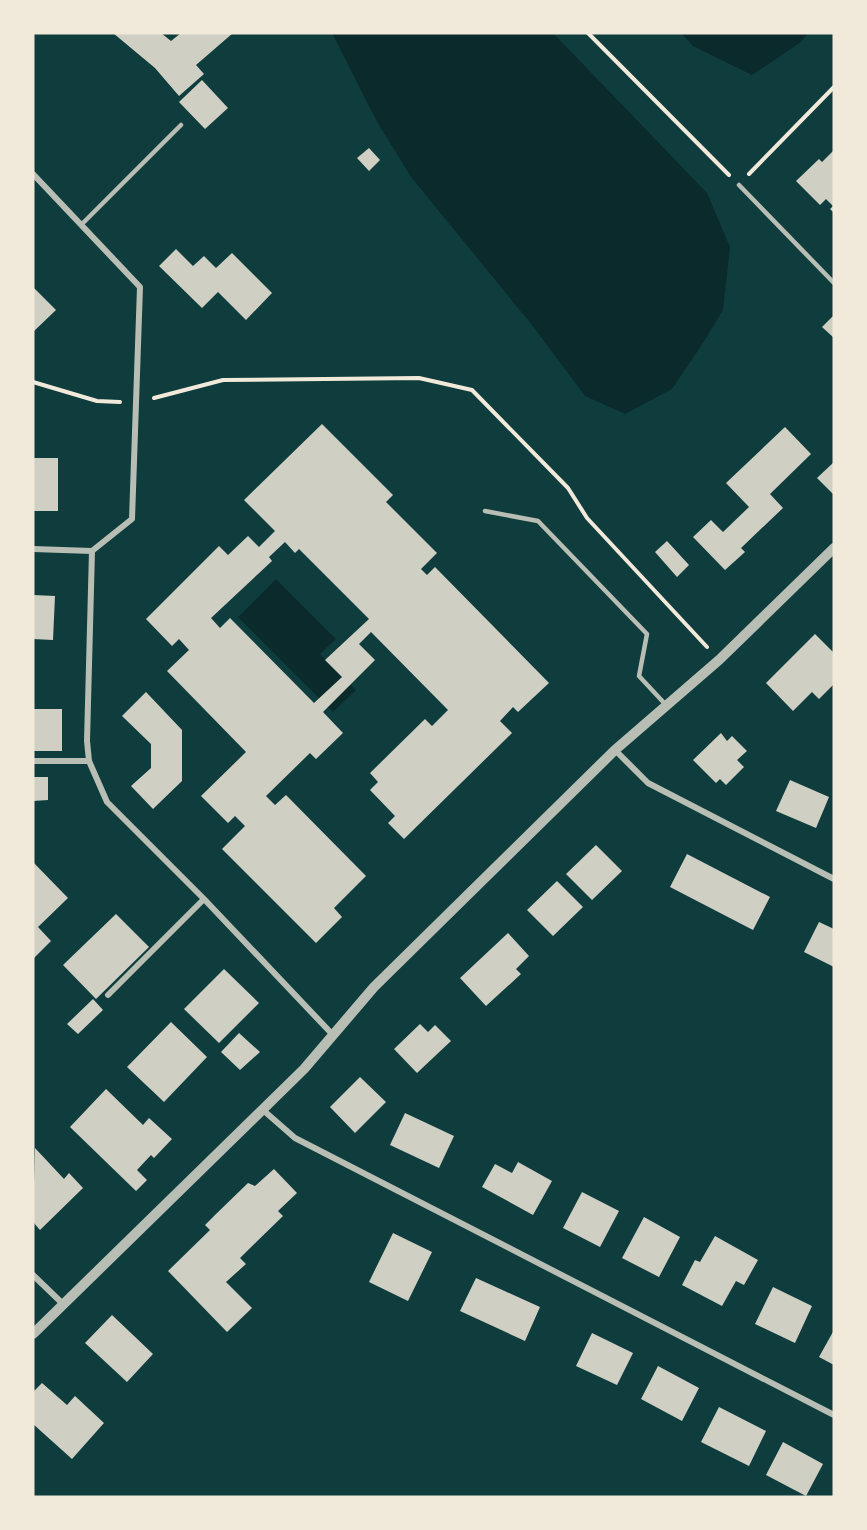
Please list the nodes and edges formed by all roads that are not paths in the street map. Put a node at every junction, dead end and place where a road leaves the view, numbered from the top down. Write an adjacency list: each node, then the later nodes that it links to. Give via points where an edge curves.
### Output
1 (181, 125): 4 (lane)
2 (33, 174): 4 (street)
3 (738, 184): 5 (lane)
4 (81, 225): 9 (street, via 140,287 132,519)
5 (834, 283)
6 (485, 511): 10 (lane, via 538,521 646,634 639,676)
7 (834, 548): 10 (street, via 719,660)
8 (33, 549): 9 (street)
9 (93, 551): 13 (street)
10 (666, 705): 11 (street)
11 (615, 750): 14 (street, via 648,783); 17 (street, via 374,987)
12 (33, 761): 13 (street)
13 (89, 761): 15 (street, via 107,802)
14 (834, 879)
15 (204, 899): 16 (street); 17 (street)
16 (108, 995)
17 (333, 1035): 18 (street)
18 (263, 1110): 20 (street); 22 (street, via 295,1138)
19 (33, 1275): 20 (street)
20 (63, 1304): 21 (street)
21 (33, 1334)
22 (834, 1415)

